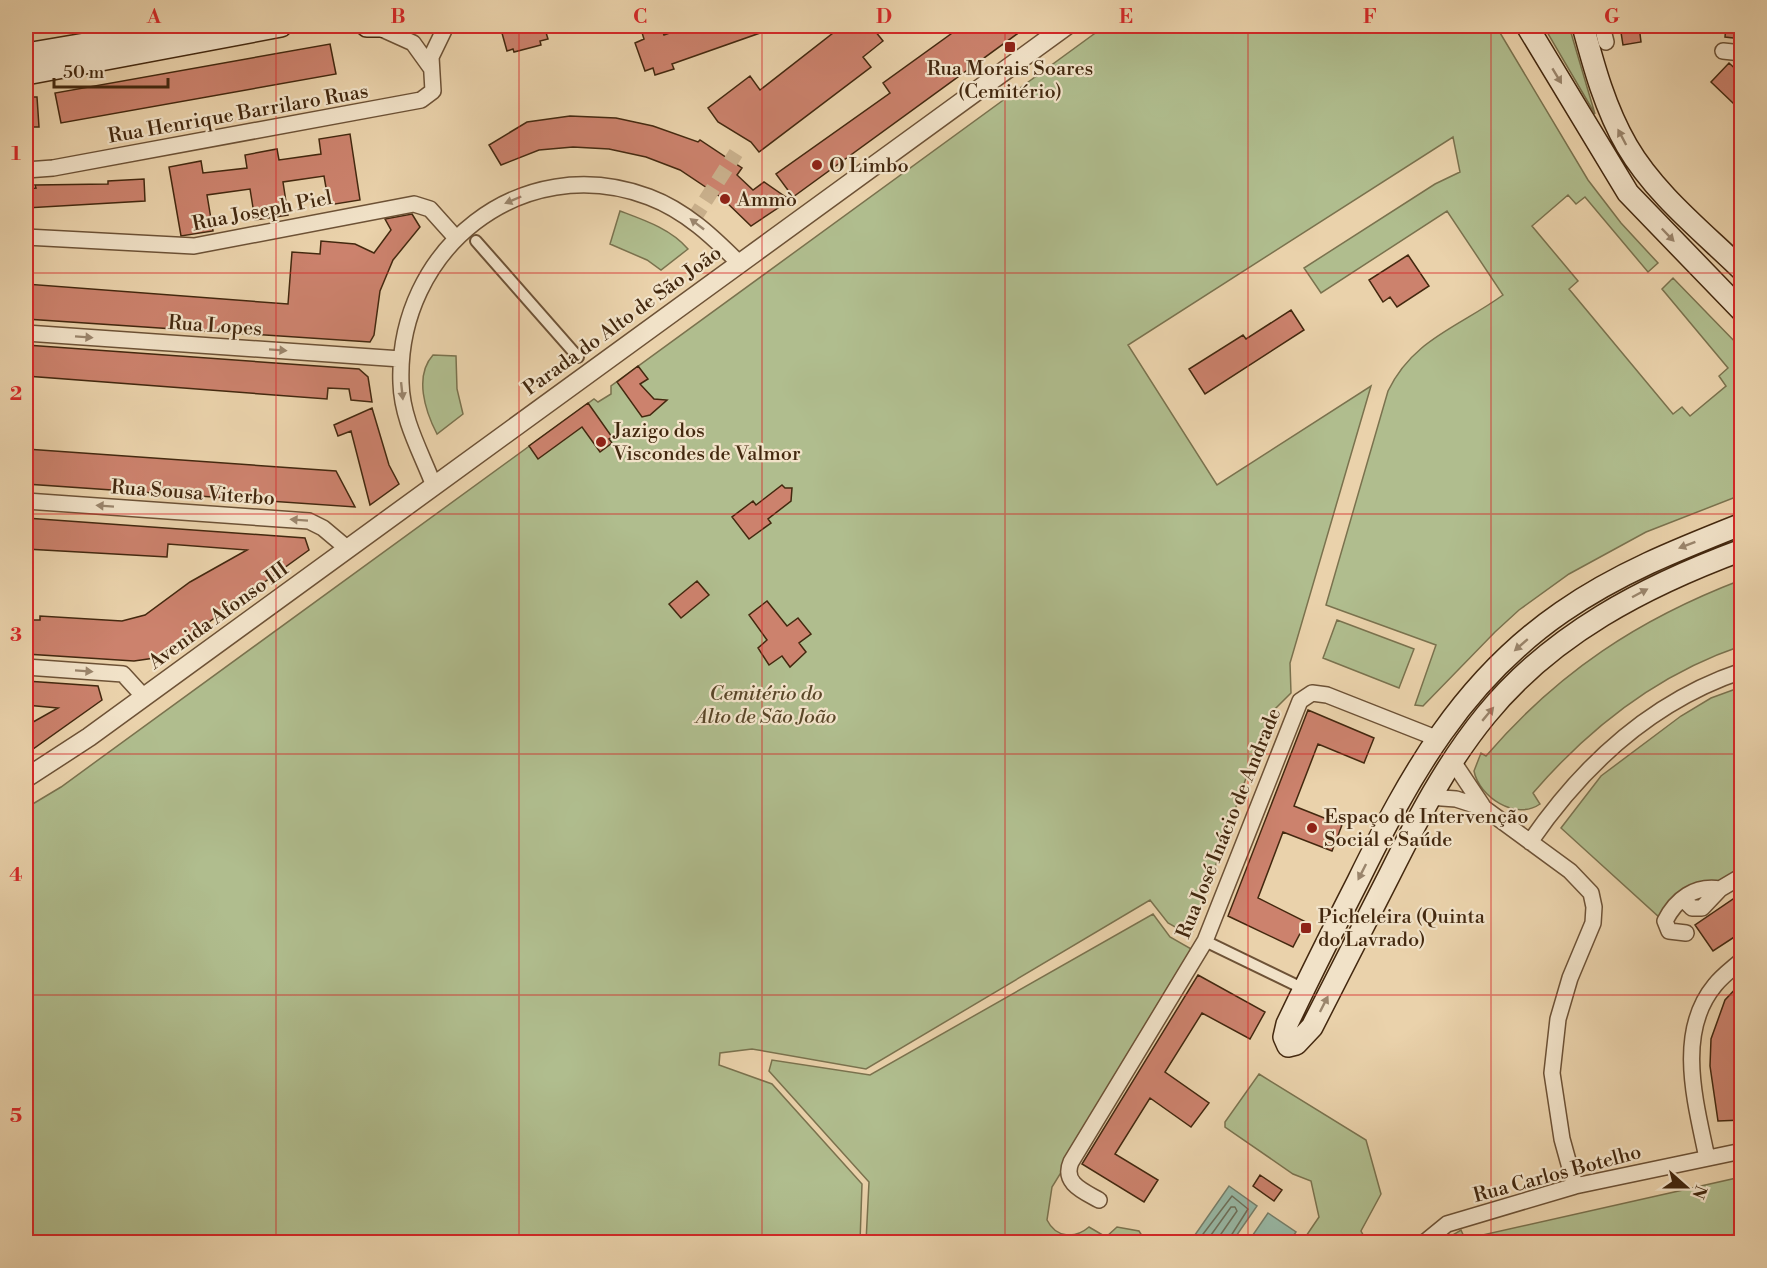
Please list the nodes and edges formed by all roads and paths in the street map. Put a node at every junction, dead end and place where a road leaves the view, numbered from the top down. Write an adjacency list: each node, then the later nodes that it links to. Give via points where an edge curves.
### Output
1 (191, 26): 14 (main road)
2 (281, 26): 16 (main road)
3 (350, 26): 4 (main road)
4 (371, 26): 5 (main road); 15 (street, via 413,43)
5 (401, 26)
6 (446, 26): 15 (street, Rua Henrique Barrilaro Ruas, via 431,57)
7 (1066, 26): 21 (street)
8 (1527, 26): 23 (main road, one-way to 23, via 1628,193)
9 (1583, 26): 22 (main road, one-way to 9, via 1655,185 1634,157 1601,92)
10 (1602, 26): 11 (street)
11 (1606, 42)
12 (1723, 51): 13 (street)
13 (1742, 53)
14 (26, 54)
15 (431, 68): 17 (street, Rua Henrique Barrilaro Ruas, via 432,91 421,100)
16 (26, 74)
17 (26, 170)
18 (26, 237): 19 (street, Rua Joseph Piel, via 194,246 414,204 430,209)
19 (456, 238): 21 (street, Parada do Alto de São João, one-way to 19, via 703,228 679,212 650,197 604,186 558,187 529,194 489,212); 26 (street, Parada do Alto de São João, via 432,266 415,298)
20 (476, 241): 25 (street, Parada do Alto de São João)
21 (740, 264): 27 (street, Parada do Alto de São João)
22 (1742, 270)
23 (1742, 311)
24 (26, 333): 26 (street, Rua Lopes, one-way to 26)
25 (578, 357)
26 (401, 359): 27 (street, Parada do Alto de São João, one-way to 27, via 401,385 409,425)
27 (434, 486): 30 (street, Avenida Afonso III)
28 (26, 501): 30 (street, Rua Sousa Viterbo, one-way to 28, via 309,521)
29 (1742, 524): 35 (main road, one-way to 35, via 1642,565 1562,613 1496,667)
30 (348, 549): 34 (street, Avenida Afonso III)
31 (1742, 550): 36 (main road, one-way to 31, via 1499,701 1571,637 1643,591)
32 (26, 667): 34 (street, one-way to 34, via 123,674)
33 (1742, 671): 40 (street, via 1702,687 1649,718 1600,757 1554,808)
34 (144, 697): 37 (street, Avenida Afonso III)
35 (1436, 738): 43 (street, Rua José Inácio de Andrade, via 1327,695 1307,694 1296,710); 45 (main road, one-way to 45, via 1391,813)
36 (1452, 760): 38 (main road); 39 (street)
37 (26, 778)
38 (1429, 798): 39 (street, via 1456,799); 45 (main road, one-way to 38, via 1285,1030 1288,1046 1296,1044 1312,1027)
39 (1484, 808): 40 (street)
40 (1530, 842): 48 (street, via 1580,880 1591,893 1594,907 1591,930 1569,978 1558,1019 1552,1073 1562,1139)
41 (1742, 876): 42 (street, via 1720,889 1707,886 1673,906 1665,921 1669,931)
42 (1686, 933)
43 (1205, 941): 45 (street); 49 (street, Rua José Inácio de Andrade, via 1071,1162 1070,1180)
44 (1742, 960): 47 (street, via 1714,986 1694,1025 1691,1069)
45 (1304, 989)
46 (1742, 1151): 47 (street, Rua Carlos Botelho)
47 (1707, 1158): 48 (street, Rua Carlos Botelho)
48 (1575, 1186): 50 (street, Rua Carlos Botelho, via 1447,1224)
49 (1099, 1200)
50 (1425, 1242)

